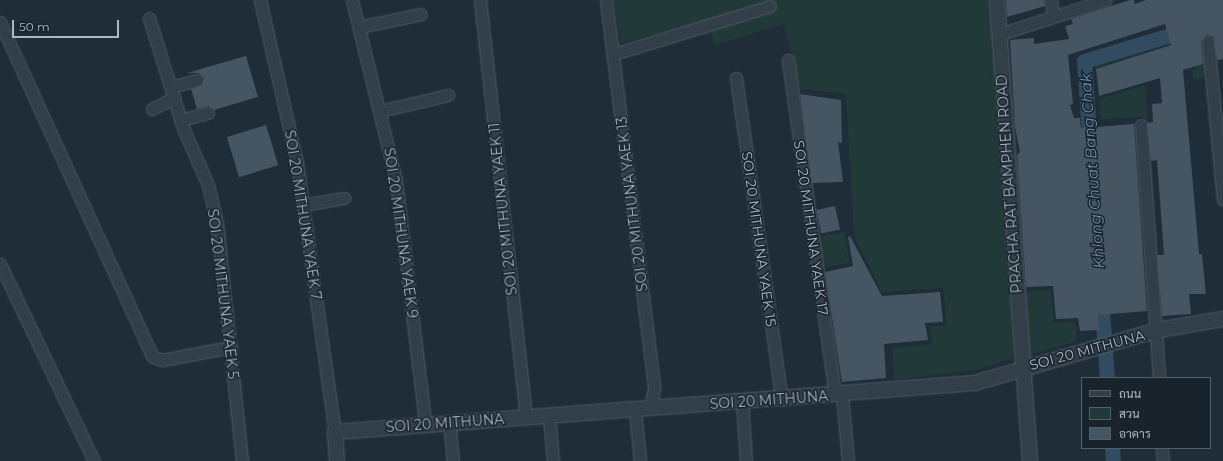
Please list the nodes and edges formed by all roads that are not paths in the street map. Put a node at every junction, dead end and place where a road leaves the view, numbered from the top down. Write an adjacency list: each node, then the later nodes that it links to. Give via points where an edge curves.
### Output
1 (260, 0): 29 (street, SOI 20 MITHUNA YAEK 7)
2 (352, 0): 13 (street, SOI 20 MITHUNA YAEK 9)
3 (480, 0): 42 (street, SOI 20 MITHUNA YAEK 11)
4 (606, 0): 16 (street, SOI 20 MITHUNA YAEK 13)
5 (998, 0): 14 (street, PRACHA RAT BAMPHEN ROAD)
6 (1051, 0): 10 (street)
7 (1106, 0): 10 (street)
8 (770, 6): 16 (street)
9 (421, 14): 13 (street)
10 (1053, 17): 14 (street)
11 (150, 18): 20 (street, SOI 20 MITHUNA YAEK 5)
12 (0, 22): 33 (street, via 153,357 162,360)
13 (359, 27): 23 (street, SOI 20 MITHUNA YAEK 9)
14 (1000, 34): 34 (street, PRACHA RAT BAMPHEN ROAD)
15 (1208, 41): 28 (street)
16 (614, 54): 39 (street, SOI 20 MITHUNA YAEK 13, via 654,388)
17 (788, 60): 36 (street, SOI 20 MITHUNA YAEK 17)
18 (736, 78): 37 (street, SOI 20 MITHUNA YAEK 15)
19 (197, 80): 20 (street)
20 (173, 92): 22 (street); 25 (street, SOI 20 MITHUNA YAEK 5)
21 (448, 95): 23 (street)
22 (152, 109)
23 (380, 111): 44 (street, SOI 20 MITHUNA YAEK 9, via 396,181)
24 (208, 112): 25 (street)
25 (181, 120): 33 (street, SOI 20 MITHUNA YAEK 5, via 208,185 217,223)
26 (1141, 125): 32 (street)
27 (344, 198): 29 (street)
28 (1223, 199)
29 (303, 205): 45 (street, SOI 20 MITHUNA YAEK 7)
30 (0, 264): 47 (street)
31 (1223, 319): 32 (street, SOI 20 MITHUNA)
32 (1158, 330): 34 (street, SOI 20 MITHUNA); 35 (street)
33 (231, 347): 48 (street, SOI 20 MITHUNA YAEK 5)
34 (1021, 368): 36 (street, SOI 20 MITHUNA, via 975,383); 55 (street, PRACHA RAT BAMPHEN ROAD)
35 (1159, 377)
36 (838, 395): 37 (street, SOI 20 MITHUNA); 54 (street, SOI 20 MITHUNA YAEK 17)
37 (782, 400): 38 (street, SOI 20 MITHUNA)
38 (742, 402): 39 (street, SOI 20 MITHUNA); 53 (street)
39 (650, 409): 40 (street, SOI 20 MITHUNA)
40 (636, 410): 41 (street, SOI 20 MITHUNA); 52 (street)
41 (549, 416): 42 (street, SOI 20 MITHUNA); 51 (street)
42 (526, 418): 43 (street, SOI 20 MITHUNA)
43 (449, 421): 44 (street, SOI 20 MITHUNA); 50 (street)
44 (425, 422): 45 (street, SOI 20 MITHUNA)
45 (335, 432): 49 (street)
46 (1162, 449): 56 (street)
47 (94, 461)
48 (242, 461)
49 (337, 461)
50 (453, 461)
51 (552, 461)
52 (640, 461)
53 (746, 461)
54 (848, 461)
55 (1030, 461)
56 (1163, 461)

